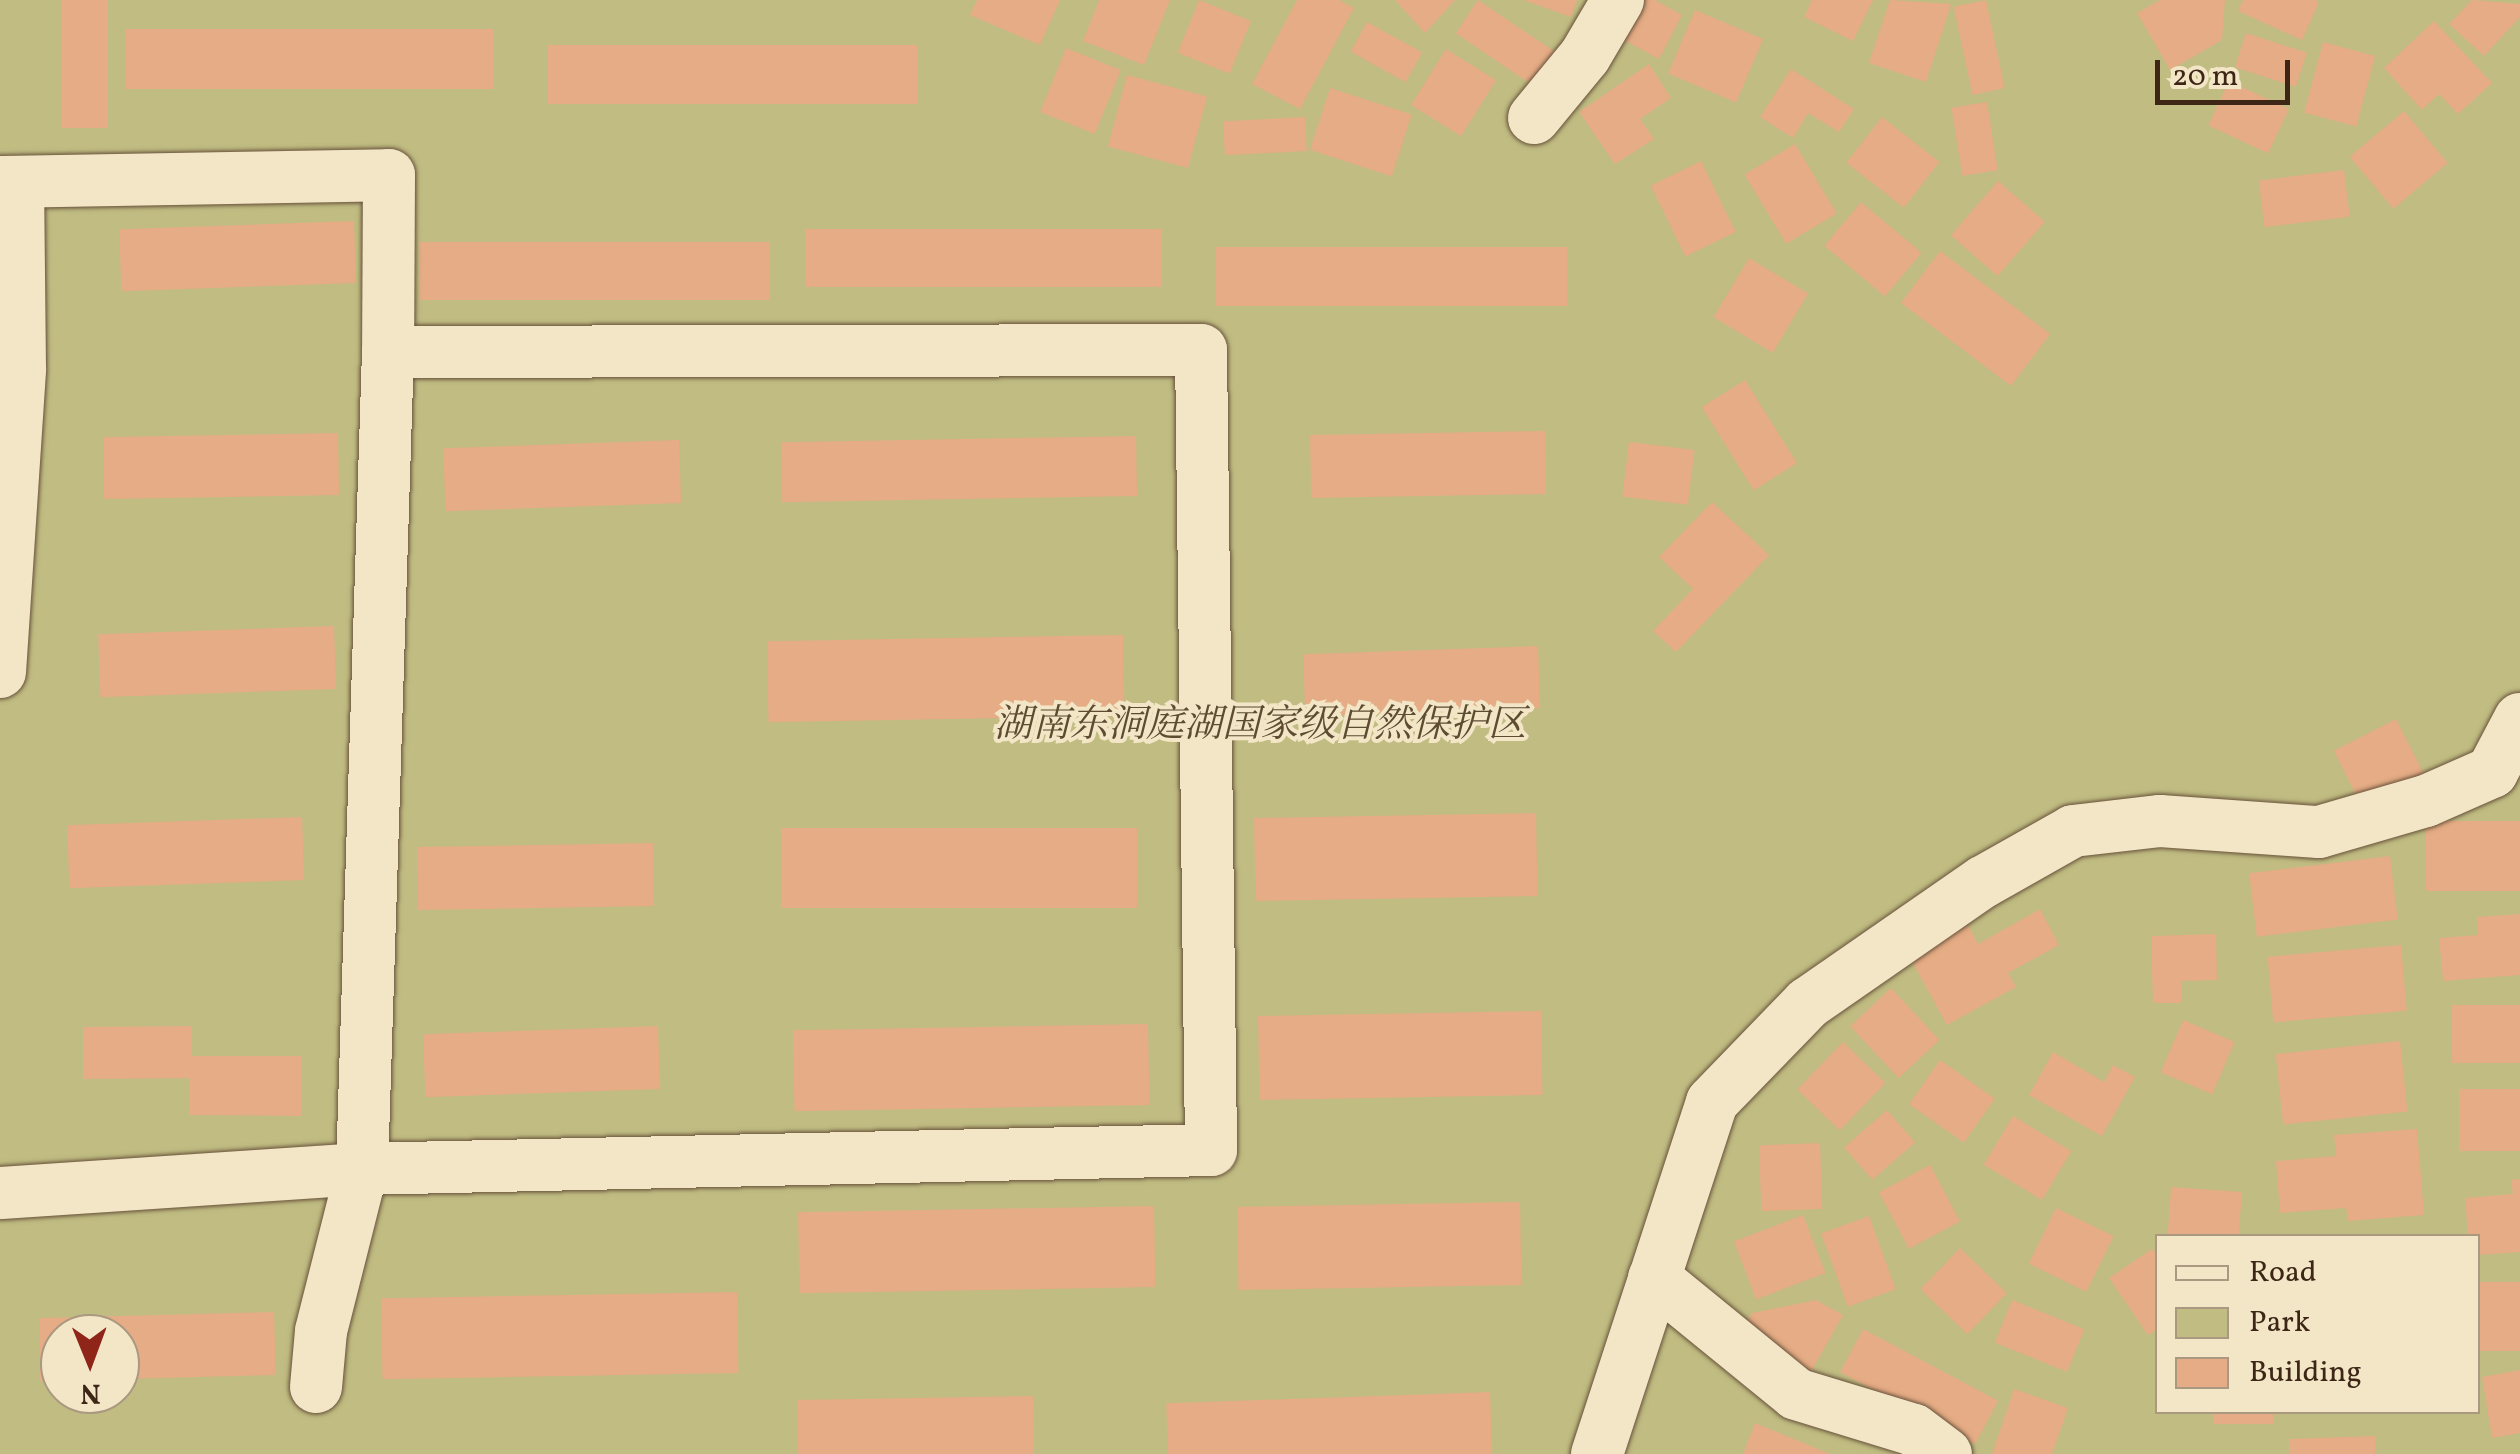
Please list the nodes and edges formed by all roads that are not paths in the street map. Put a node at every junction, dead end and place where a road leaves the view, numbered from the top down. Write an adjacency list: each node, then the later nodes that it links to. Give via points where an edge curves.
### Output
1 (1618, 0): 2 (street, via 1586,56)
2 (1534, 118)
3 (9, 183): 4 (street, via 389,176); 5 (street, via 20,369)
4 (388, 352): 7 (street); 7 (street, via 1201,350 1211,1150)
5 (0, 672)
6 (2520, 719): 9 (street, via 2492,772 2426,802 2319,832 2160,821 2073,832 1982,882 1808,1003 1712,1102)
7 (362, 1169): 8 (street); 10 (street, via 321,1331)
8 (0, 1194)
9 (1654, 1278): 11 (street); 12 (street, via 1796,1394 1914,1430)
10 (316, 1387)
11 (1597, 1454)
12 (1946, 1454)

